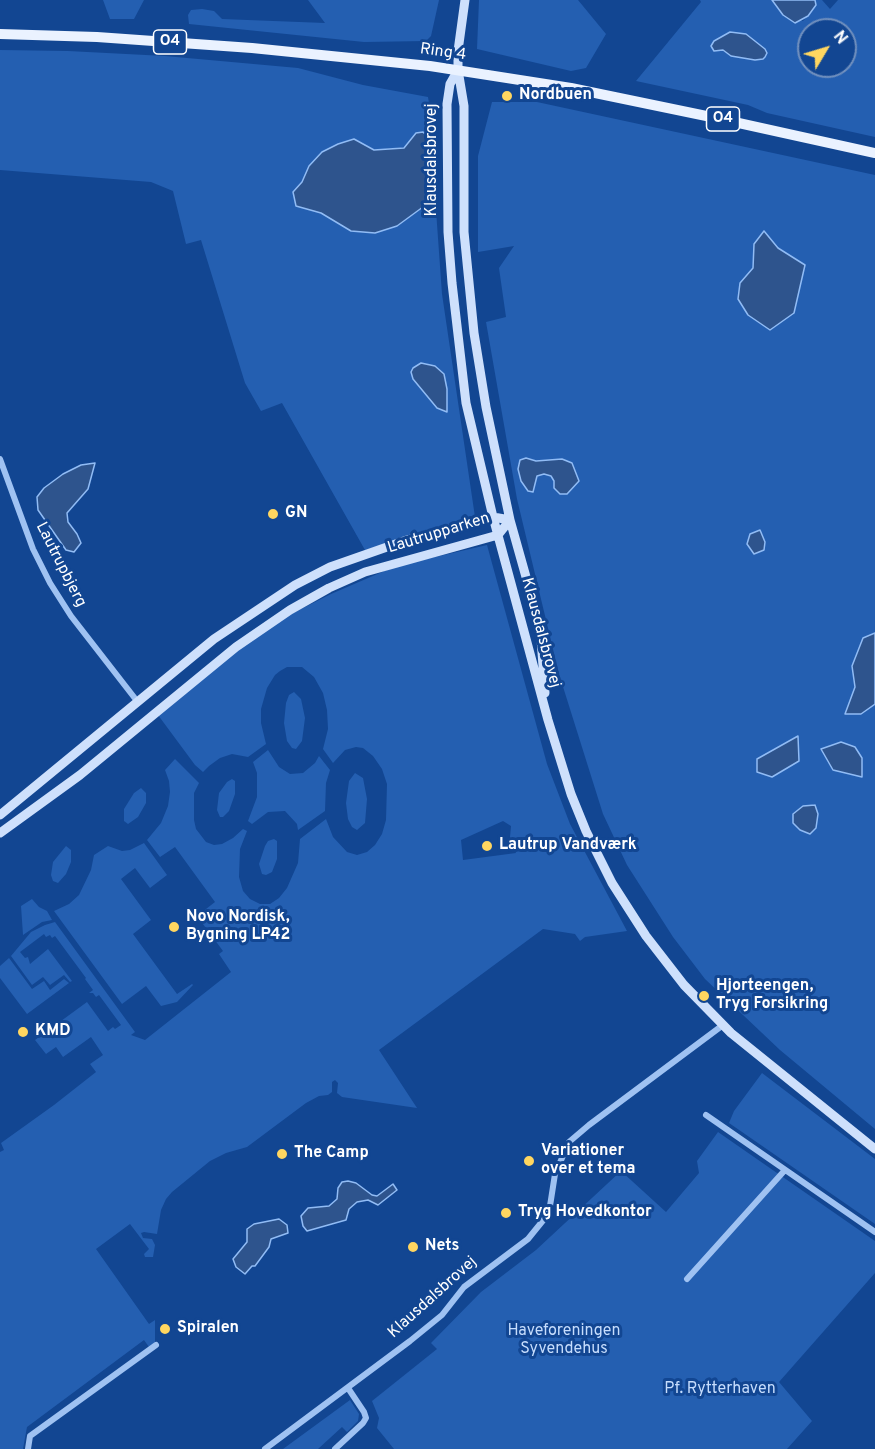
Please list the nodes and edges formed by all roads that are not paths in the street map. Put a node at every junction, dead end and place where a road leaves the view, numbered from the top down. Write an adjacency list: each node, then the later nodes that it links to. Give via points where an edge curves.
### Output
1 (465, 0): 3 (street)
2 (0, 34): 3 (main road, Ring 4 / O4, via 252,48)
3 (458, 70): 4 (main road, Ring 4 / O4, via 571,88); 6 (street, Klausdalsbrovej, via 450,84 447,104 448,232 466,403); 7 (street, Klausdalsbrovej, via 464,106 464,232 474,333)
4 (875, 153)
5 (0, 459): 9 (street, Lautrupbjerg, via 33,549 51,583 71,616)
6 (493, 517): 7 (street, Lautrupparken); 8 (street, Klausdalsbrovej); 9 (street, Lautrupparken, via 407,540 330,567 266,603 214,639)
7 (510, 520): 8 (street, Lautrupparken); 11 (street, Klausdalsbrovej, via 539,629)
8 (498, 535): 10 (street, Lautrupparken, via 392,563 328,588 236,646); 11 (street, Klausdalsbrovej)
9 (137, 701): 10 (street); 12 (street, Lautrupparken)
10 (149, 717): 13 (street, Lautrupparken, via 80,775)
11 (548, 720): 14 (street, Klausdalsbrovej, via 571,794 612,883 662,959)
12 (0, 815)
13 (0, 833)
14 (723, 1025): 16 (street, Klausdalsbrovej); 21 (street, Klausdalsbrovej, via 569,1142 555,1174 550,1206 537,1230 464,1287 442,1315)
15 (706, 1115): 17 (street)
16 (875, 1149)
17 (785, 1170): 18 (street); 19 (street)
18 (875, 1232)
19 (687, 1280)
20 (156, 1345): 22 (street, via 30,1436)
21 (348, 1388): 23 (street, Klausdalsbrovej); 24 (street, via 366,1418)
22 (28, 1449)
23 (265, 1449)
24 (335, 1449)

